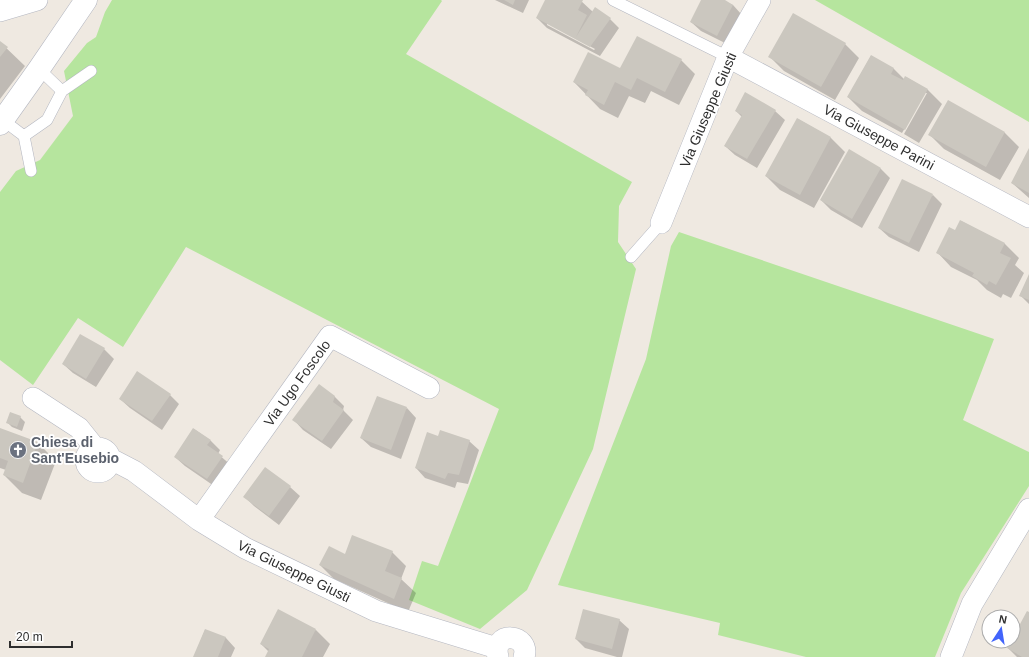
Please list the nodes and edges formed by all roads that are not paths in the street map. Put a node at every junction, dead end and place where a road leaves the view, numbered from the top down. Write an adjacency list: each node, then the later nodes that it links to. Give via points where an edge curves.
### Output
1 (37, 0): 5 (street)
2 (86, 0): 7 (street)
3 (613, 0): 6 (lane)
4 (760, 0): 6 (street, Via Giuseppe Giusti)
5 (0, 11)
6 (728, 57): 13 (street, Via Giuseppe Parini); 14 (street, Via Giuseppe Giusti)
7 (39, 69): 9 (lane); 10 (street)
8 (91, 71): 9 (lane)
9 (62, 91): 11 (lane, via 47,120)
10 (1, 122): 11 (lane)
11 (24, 136): 12 (lane)
12 (31, 171)
13 (1029, 217)
14 (662, 223): 15 (lane)
15 (631, 257)
16 (429, 388): 19 (street, Via Ugo Foscolo, via 330,336)
17 (33, 398): 19 (street, Via Giuseppe Giusti, via 79,428 102,453 134,471)
18 (1029, 509): 22 (street, via 972,604)
19 (199, 520): 20 (street, Via Giuseppe Giusti, via 245,548 376,611)
20 (497, 652): 21 (street, Via Giuseppe Giusti, via 500,642 512,637 524,646)
21 (524, 657)
22 (951, 657)

